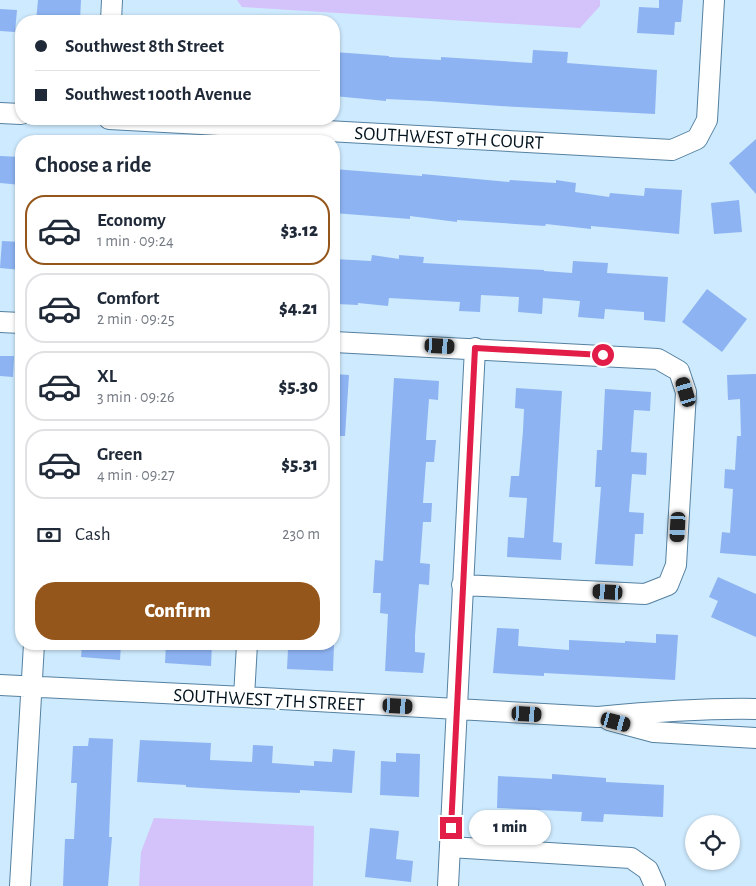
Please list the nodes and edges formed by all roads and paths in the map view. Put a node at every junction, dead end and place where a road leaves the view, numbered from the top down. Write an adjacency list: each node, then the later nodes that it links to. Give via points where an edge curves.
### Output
1 (112, 0): 3 (street)
2 (714, 0): 6 (street, SOUTHWEST 9TH COURT, via 707,120 697,139 672,150)
3 (111, 15)
4 (0, 113): 5 (street)
5 (15, 114)
6 (218, 125)
7 (0, 322): 8 (street)
8 (15, 323)
9 (340, 342): 10 (street)
10 (475, 348): 11 (street); 11 (street, via 658,358 680,371 686,392 676,565 668,585 645,594)
11 (462, 585): 18 (street)
12 (34, 650): 15 (street)
13 (247, 650): 16 (street)
14 (0, 685): 15 (street, SOUTHWEST 7TH STREET)
15 (32, 686): 16 (street, SOUTHWEST 7TH STREET); 23 (street)
16 (244, 696): 18 (street, SOUTHWEST 7TH STREET)
17 (756, 709): 19 (street, SOUTHWEST 7TH STREET, via 708,708)
18 (456, 710): 19 (street, SOUTHWEST 7TH STREET); 21 (street)
19 (598, 717): 20 (street, SOUTHWEST 7TH STREET, via 654,732)
20 (756, 738)
21 (450, 847): 22 (street, via 631,858); 24 (street)
22 (652, 878)
23 (20, 886)
24 (448, 886)

